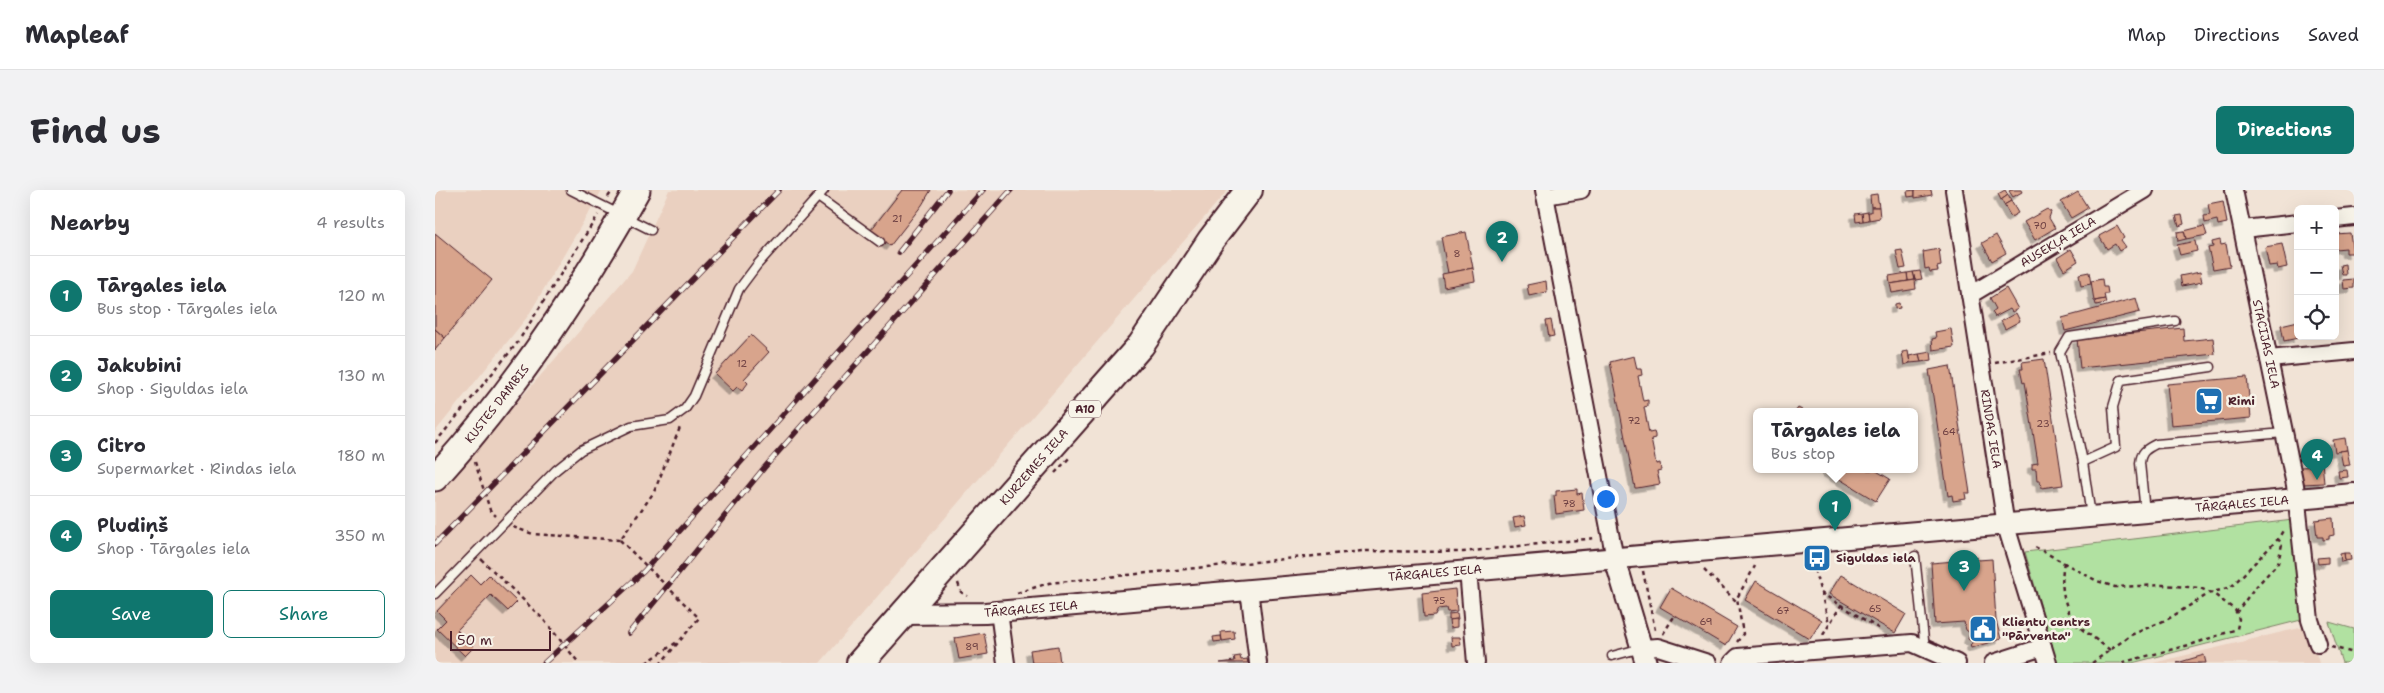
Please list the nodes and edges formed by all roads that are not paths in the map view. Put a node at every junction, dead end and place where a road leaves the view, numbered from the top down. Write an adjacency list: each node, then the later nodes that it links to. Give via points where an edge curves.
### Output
1 (572, 190): 11 (lane)
2 (637, 190): 11 (main road, KUSTES DAMBIS)
3 (824, 190): 10 (lane)
4 (1249, 190): 39 (highway, KURZEMES IELA / A10, via 1211,240 1141,345)
5 (1581, 190): 9 (street)
6 (1954, 190): 18 (street, RINDAS IELA)
7 (2145, 190): 18 (street, AUSEKĻA IELA)
8 (2234, 190): 15 (street, STACIJAS IELA)
9 (1545, 193): 34 (street)
10 (818, 197): 17 (lane); 37 (lane, via 739,289 698,388 685,409 670,420 631,426 581,450 556,470)
11 (613, 211): 16 (lane); 20 (main road, KUSTES DAMBIS)
12 (2354, 217): 13 (street)
13 (2339, 219)
14 (2294, 223): 15 (street)
15 (2243, 229): 22 (street, STACIJAS IELA)
16 (651, 230)
17 (880, 242)
18 (1970, 295): 32 (street, RINDAS IELA)
19 (2175, 321): 26 (lane, via 2069,337 2060,352)
20 (554, 325): 25 (main road, KUSTES DAMBIS); 27 (main road, KUSTES DAMBIS, via 527,366)
21 (2354, 352): 22 (street)
22 (2269, 359): 24 (street, STACIJAS IELA)
23 (2211, 367): 26 (lane, via 2121,380 2113,407 2116,447)
24 (2284, 433): 29 (street, STACIJAS IELA); 30 (lane, via 2156,444 2146,449 2140,462)
25 (435, 458)
26 (2083, 462): 31 (lane)
27 (435, 478)
28 (2354, 494): 29 (street, TĀRGALES IELA)
29 (2296, 499): 30 (street, TĀRGALES IELA); 40 (street, STACIJAS IELA, via 2311,620)
30 (2145, 513): 31 (street, TĀRGALES IELA)
31 (2091, 518): 32 (street, TĀRGALES IELA)
32 (2006, 526): 34 (street, TĀRGALES IELA); 43 (street, RINDAS IELA)
33 (1915, 556): 42 (lane)
34 (1615, 559): 35 (street, TĀRGALES IELA); 41 (street)
35 (1467, 570): 36 (street, TĀRGALES IELA); 49 (street)
36 (1249, 589): 38 (street, TĀRGALES IELA); 48 (street)
37 (435, 594)
38 (1004, 604): 39 (street, TĀRGALES IELA); 47 (street)
39 (904, 614): 46 (highway, KURZEMES IELA / A10)
40 (2318, 644)
41 (1651, 647): 44 (lane); 50 (street)
42 (1925, 649): 45 (street, via 1912,643); 51 (street)
43 (2045, 655): 52 (street)
44 (1612, 656)
45 (1732, 656)
46 (860, 663)
47 (1006, 663)
48 (1258, 663)
49 (1476, 663)
50 (1709, 663)
51 (1957, 663)
52 (1993, 663)

